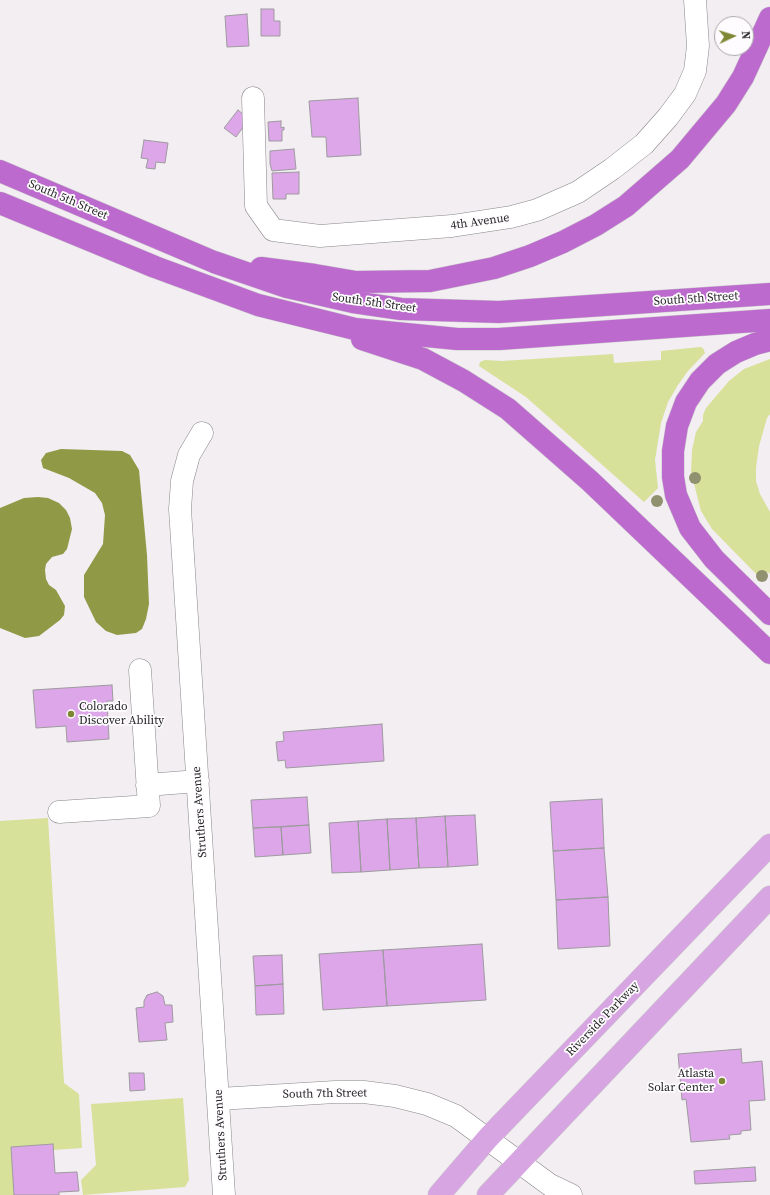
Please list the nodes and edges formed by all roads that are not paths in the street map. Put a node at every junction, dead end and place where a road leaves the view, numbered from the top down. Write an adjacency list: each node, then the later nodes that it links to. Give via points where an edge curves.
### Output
1 (695, 0): 3 (street, 4th Avenue, via 698,46 695,71 685,94 668,118 644,144 578,192 511,218 452,226 320,236 273,230 256,206)
2 (770, 18): 6 (highway, via 743,77 726,104 680,159 620,210 589,229 530,256 464,275 430,281 396,282 356,282)
3 (253, 98)
4 (0, 171): 6 (highway, South 5th Street)
5 (0, 203): 8 (highway, via 155,267)
6 (214, 262): 7 (highway, South 5th Street, via 287,287 353,302 401,309 459,312 545,310)
7 (770, 294)
8 (281, 311): 9 (highway, via 355,329 457,339 552,336); 13 (highway, via 423,360 488,395 535,431)
9 (770, 320)
10 (770, 340): 12 (highway, via 736,352 700,381 677,426 673,451 673,477 676,495 690,528 714,559)
11 (202, 434): 15 (street, Struthers Avenue, via 188,455 182,481 180,509)
12 (770, 614)
13 (770, 653)
14 (140, 670): 16 (street)
15 (198, 781): 16 (street); 20 (street, Struthers Avenue)
16 (147, 785): 17 (street, via 149,806)
17 (59, 812)
18 (770, 845): 21 (main road, Riverside Parkway)
19 (770, 897): 22 (main road)
20 (219, 1100): 21 (street, South 7th Street, via 334,1092 395,1096 428,1104 456,1116); 23 (street, Struthers Avenue)
21 (488, 1138): 22 (street, South 7th Street); 24 (main road, Riverside Parkway)
22 (519, 1161): 25 (main road); 26 (street, South 7th Street, via 550,1185)
23 (224, 1195)
24 (439, 1195)
25 (488, 1195)
26 (570, 1195)

